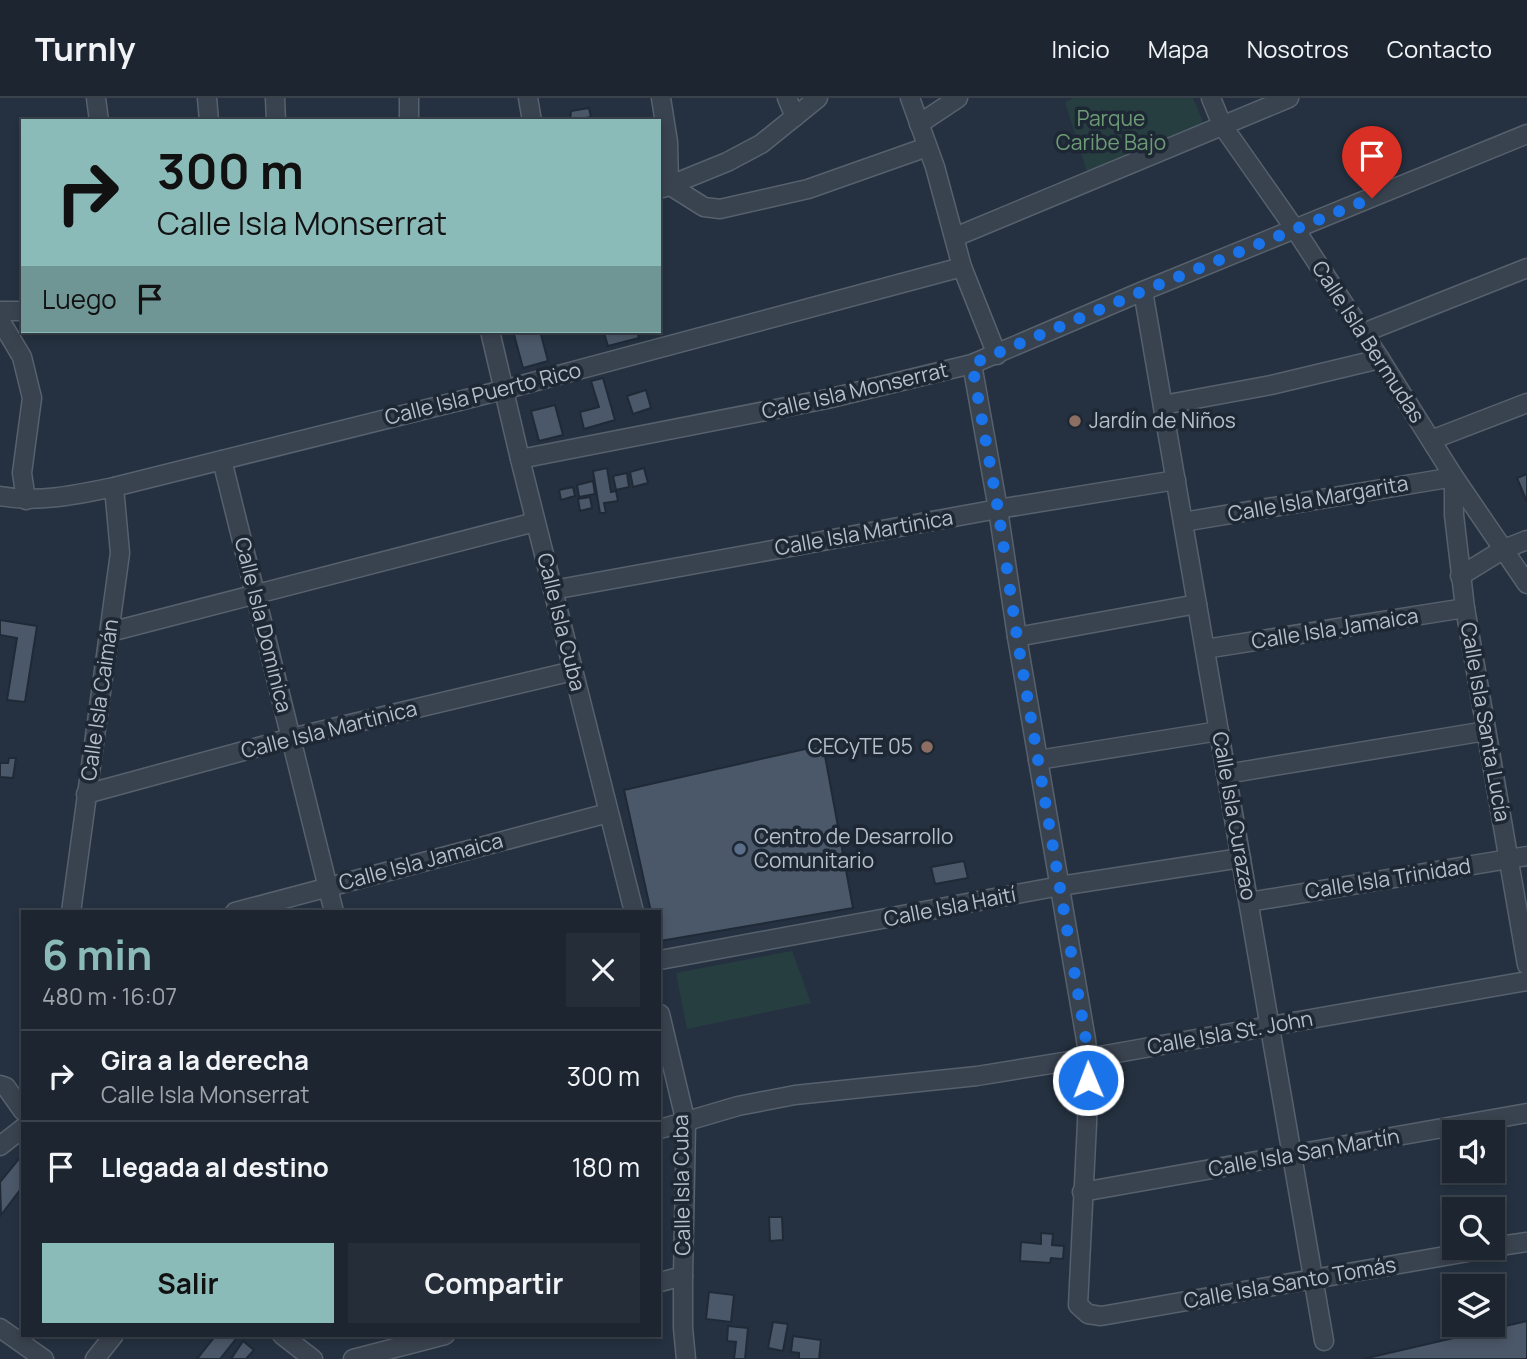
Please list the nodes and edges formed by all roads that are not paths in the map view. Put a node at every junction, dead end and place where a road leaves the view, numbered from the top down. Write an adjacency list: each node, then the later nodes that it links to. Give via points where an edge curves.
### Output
1 (96, 98): 14 (street)
2 (206, 98): 15 (street)
3 (275, 98): 16 (street)
4 (409, 98): 17 (street)
5 (528, 98): 18 (street)
6 (661, 98): 23 (street, via 668,142)
7 (787, 98): 13 (street)
8 (818, 98): 13 (street)
9 (910, 98): 19 (street)
10 (958, 98): 19 (street)
11 (1211, 98): 20 (street, Calle Isla Bermudas)
12 (1289, 98): 20 (street)
13 (795, 117): 23 (street, via 761,144)
14 (99, 119)
15 (209, 119)
16 (276, 119)
17 (409, 119)
18 (532, 119)
19 (919, 124): 22 (street)
20 (1222, 125): 24 (street, Calle Isla Bermudas); 25 (street)
21 (1527, 134): 24 (street, Calle Isla Monserrat)
22 (927, 147): 23 (street, via 808,189 720,209); 25 (street)
23 (665, 187)
24 (1295, 229): 28 (street, Calle Isla Monserrat); 33 (street, Calle Isla Bermudas)
25 (955, 237): 26 (street)
26 (961, 267): 34 (street); 37 (street, Calle Isla Puerto Rico)
27 (1527, 268): 33 (street)
28 (1143, 291): 34 (street, Calle Isla Monserrat); 39 (street, Calle Isla Curazao)
29 (0, 311): 30 (street)
30 (21, 311)
31 (0, 320): 47 (street, via 22,357 32,398 22,473)
32 (491, 333): 37 (street, Calle Isla Cuba)
33 (1363, 333): 35 (street, Calle Isla Bermudas)
34 (997, 355): 36 (street, Calle Isla Monserrat)
35 (1380, 359): 39 (street); 40 (street, Calle Isla Bermudas)
36 (972, 364): 42 (street, Calle Isla Monserrat, via 827,399); 48 (street)
37 (503, 390): 41 (street, Calle Isla Puerto Rico); 42 (street, Calle Isla Cuba)
38 (1527, 403): 40 (street)
39 (1163, 405): 44 (street, Calle Isla Curazao)
40 (1431, 440): 43 (street, Calle Isla Bermudas)
41 (222, 460): 45 (street, Calle Isla Puerto Rico); 56 (street, Calle Isla Dominica)
42 (520, 460): 49 (street, Calle Isla Cuba)
43 (1454, 477): 50 (street, Calle Isla Margarita); 52 (street, Calle Isla Bermudas); 53 (street, Calle Isla Santa Lucía)
44 (1176, 480): 48 (street, Calle Isla Martinica); 50 (street, Calle Isla Curazao)
45 (114, 487): 47 (street, Calle Isla Puerto Rico); 59 (street, Calle Isla Caimán, via 120,553)
46 (0, 496): 47 (street, Calle Isla Puerto Rico)
47 (26, 500)
48 (998, 509): 55 (street, Calle Isla Martinica); 60 (street)
49 (535, 522): 55 (street, Calle Isla Cuba); 56 (street)
50 (1183, 522): 57 (street, Calle Isla Curazao)
51 (1527, 540): 52 (street)
52 (1504, 549): 53 (street); 54 (street, Calle Isla Bermudas)
53 (1460, 576): 58 (street, Calle Isla Santa Lucía)
54 (1527, 584)
55 (553, 590): 62 (street, Calle Isla Cuba)
56 (255, 594): 59 (street); 65 (street, Calle Isla Dominica)
57 (1197, 604): 60 (street); 61 (street, Calle Isla Curazao)
58 (1465, 608): 61 (street, Calle Isla Jamaica); 64 (street, Calle Isla Santa Lucía)
59 (110, 632): 68 (street, Calle Isla Caimán)
60 (1017, 637): 66 (street)
61 (1205, 649): 63 (street, Calle Isla Curazao)
62 (573, 670): 65 (street, Calle Isla Martinica); 69 (street, Calle Isla Cuba)
63 (1219, 731): 66 (street); 67 (street, Calle Isla Curazao)
64 (1486, 731): 67 (street); 72 (street, Calle Isla Santa Lucía)
65 (291, 738): 68 (street, Calle Isla Martinica); 74 (street, Calle Isla Dominica)
66 (1038, 761): 73 (street)
67 (1226, 774): 71 (street, Calle Isla Curazao)
68 (86, 794): 76 (street, Calle Isla Caimán)
69 (608, 813): 74 (street, Calle Isla Jamaica); 79 (street, Calle Isla Cuba)
70 (1527, 856): 72 (street, Calle Isla Trinidad)
71 (1241, 858): 73 (street, Calle Isla Haití); 75 (street, Calle Isla Curazao)
72 (1509, 859): 75 (street, Calle Isla Trinidad); 81 (street, Calle Isla Santa Lucía)
73 (1060, 886): 80 (street, Calle Isla Haití); 85 (street)
74 (328, 887): 77 (street, Calle Isla Jamaica); 78 (street, Calle Isla Dominica)
75 (1249, 902): 84 (street, Calle Isla Curazao)
76 (71, 910)
77 (242, 910)
78 (334, 910)
79 (633, 910)
80 (661, 960)
81 (1527, 965)
82 (1527, 981): 84 (street, Calle Isla St. John)
83 (661, 1018): 89 (street, Calle Isla Cuba)
84 (1270, 1025): 85 (street, Calle Isla St. John); 93 (street, Calle Isla Curazao)
85 (1088, 1058): 89 (street, Calle Isla St. John, via 795,1095 738,1106); 94 (street)
86 (0, 1085): 87 (street)
87 (21, 1108)
88 (1527, 1113): 93 (street, Calle Isla San Martín)
89 (686, 1123): 90 (street, Calle Isla St. John); 98 (street, Calle Isla Cuba)
90 (661, 1129)
91 (21, 1130): 92 (street)
92 (0, 1146)
93 (1292, 1155): 94 (street, Calle Isla San Martín); 99 (street, Calle Isla Curazao)
94 (1082, 1192): 99 (street, Calle Isla Santo Tomás, via 1078,1305 1088,1314 1101,1316)
95 (1527, 1241): 96 (street, Calle Isla Santo Tomás)
96 (1505, 1245)
97 (1442, 1257): 99 (street, Calle Isla Santo Tomás)
98 (683, 1276): 100 (street); 110 (street, Calle Isla Cuba)
99 (1313, 1279): 105 (street, Calle Isla Curazao)
100 (661, 1282)
101 (0, 1328): 106 (street)
102 (112, 1337): 107 (street)
103 (285, 1337): 108 (street)
104 (437, 1337): 109 (street)
105 (1324, 1341)
106 (44, 1359)
107 (95, 1359)
108 (313, 1359)
109 (353, 1359)
110 (686, 1359)

